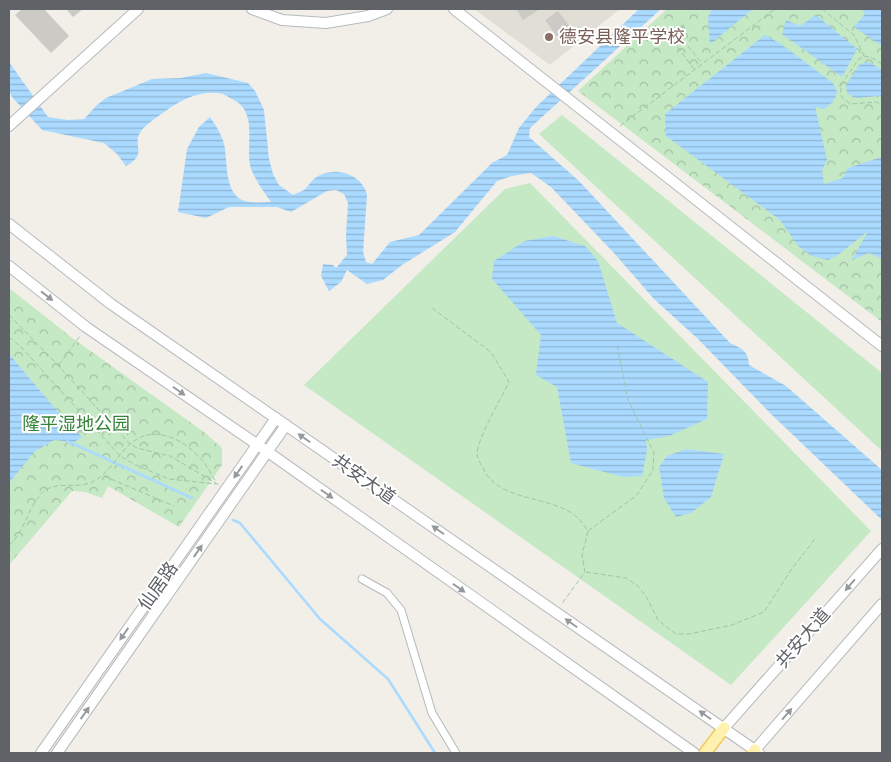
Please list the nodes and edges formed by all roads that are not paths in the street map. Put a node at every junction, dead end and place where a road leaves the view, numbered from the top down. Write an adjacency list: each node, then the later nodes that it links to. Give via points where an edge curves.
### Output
1 (138, 9): 5 (main road)
2 (252, 9): 3 (main road, via 282,20 326,23 368,16)
3 (387, 9)
4 (454, 9): 8 (main road)
5 (9, 126)
6 (9, 224): 9 (main road, 共安大道, via 111,304)
7 (9, 266): 11 (main road, 共安大道, one-way to 11, via 86,326)
8 (882, 346)
9 (276, 418): 10 (main road, 共安大道); 11 (main road, 仙居路)
10 (286, 425): 12 (main road, 仙居路); 16 (main road, 共安大道, one-way to 10)
11 (257, 445): 12 (main road, 共安大道); 18 (main road, 仙居路, one-way to 18, via 221,487)
12 (268, 452): 19 (main road, 仙居路, one-way to 12); 21 (main road, 共安大道, one-way to 21)
13 (882, 548): 16 (main road, 共安大道, one-way to 16)
14 (362, 579): 20 (street, via 387,593 401,610 432,713)
15 (882, 604): 17 (main road, 共安大道, one-way to 15)
16 (724, 728): 17 (main road, 共安大道); 22 (main road, 共安大道)
17 (755, 752)
18 (41, 753)
19 (57, 753)
20 (456, 753)
21 (694, 753)
22 (705, 753)

